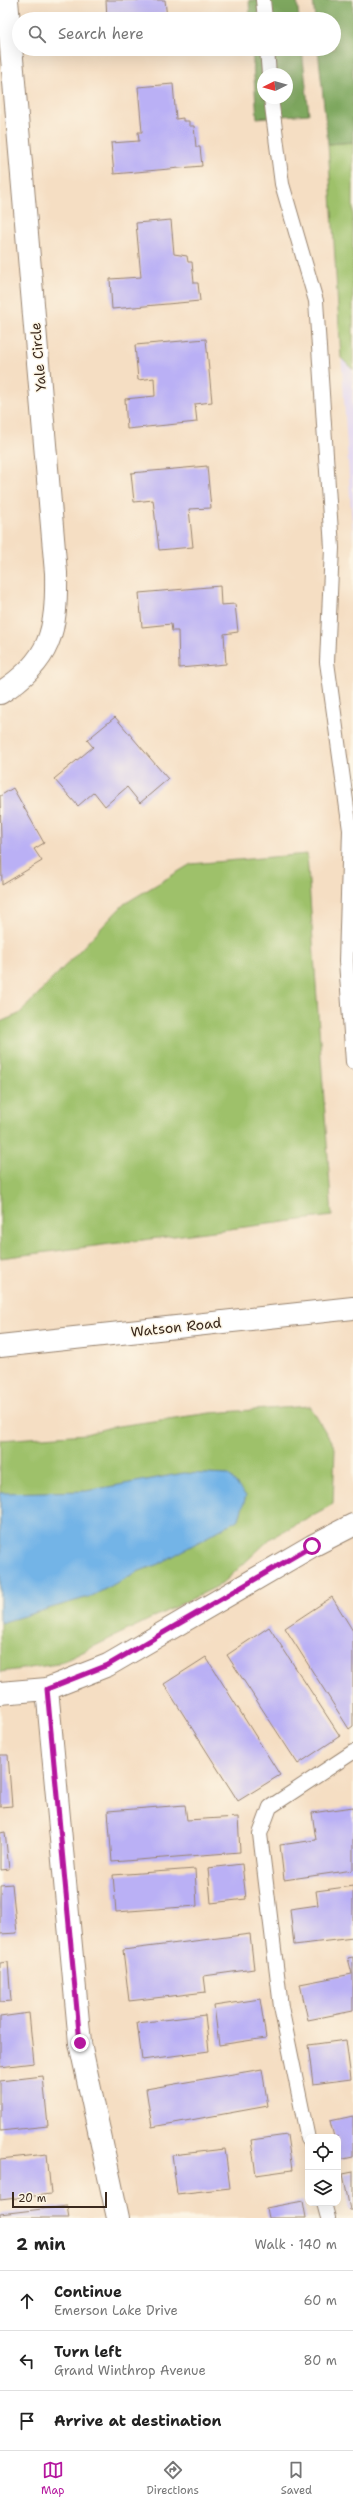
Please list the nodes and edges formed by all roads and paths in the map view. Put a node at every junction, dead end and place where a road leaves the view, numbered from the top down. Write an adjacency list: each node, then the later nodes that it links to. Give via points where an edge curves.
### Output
1 (7, 0): 7 (street, Yale Circle, via 57,602 54,626 46,647 29,671 18,682)
2 (263, 0): 3 (lane)
3 (264, 12)
4 (268, 56): 5 (lane)
5 (269, 68)
6 (272, 104): 8 (lane, via 282,184 316,301 332,548 327,662 350,830 346,961)
7 (0, 693)
8 (353, 1062)
9 (353, 1308): 10 (street, Watson Road)
10 (0, 1346)
11 (353, 1525): 12 (street, via 312,1546 108,1665)
12 (47, 1689): 13 (street); 17 (street, via 80,2043)
13 (0, 1693)
14 (353, 1752): 15 (lane, via 270,1807 260,1834 281,2007)
15 (307, 2134)
16 (325, 2206): 18 (lane)
17 (118, 2218)
18 (328, 2218)

